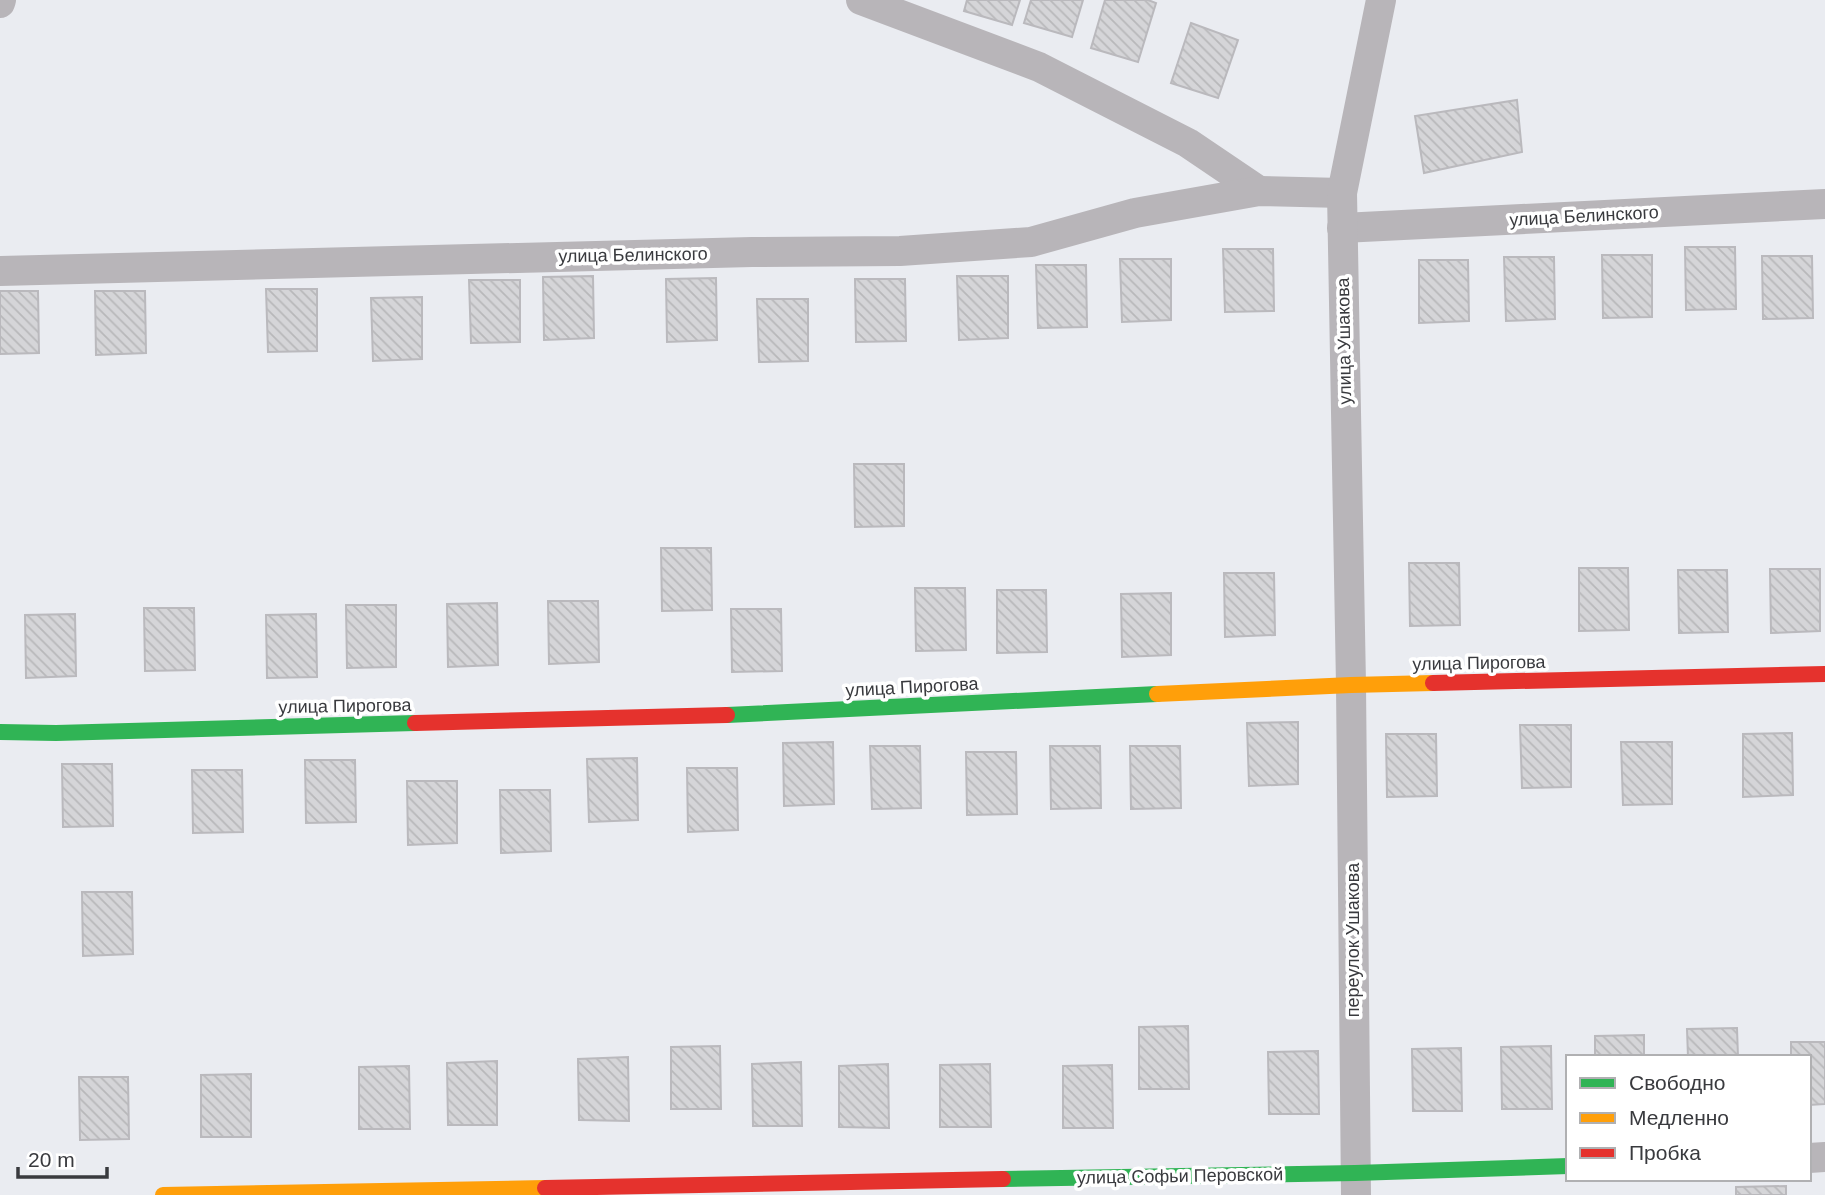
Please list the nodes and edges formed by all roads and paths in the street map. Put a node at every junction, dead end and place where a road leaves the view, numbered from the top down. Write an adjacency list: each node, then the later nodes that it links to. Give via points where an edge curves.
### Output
1 (860, 0): 3 (street, via 1039,66 1188,143)
2 (1381, 0): 4 (street, улица Ушакова)
3 (1259, 191): 4 (street, улица Белинского); 7 (street, улица Белинского, via 1135,213 1031,242 901,251)
4 (1342, 193): 6 (street, улица Ушакова)
5 (1825, 204): 6 (street, улица Белинского)
6 (1342, 228): 9 (street, улица Ушакова)
7 (0, 271)
8 (1825, 674): 9 (street, улица Пирогова)
9 (1351, 685): 10 (street, улица Пирогова, via 696,716); 12 (street, переулок Ушакова)
10 (0, 732)
11 (1566, 1166): 12 (street, улица Софьи Перовской)
12 (1355, 1184): 13 (street, улица Софьи Перовской)
13 (163, 1195)

